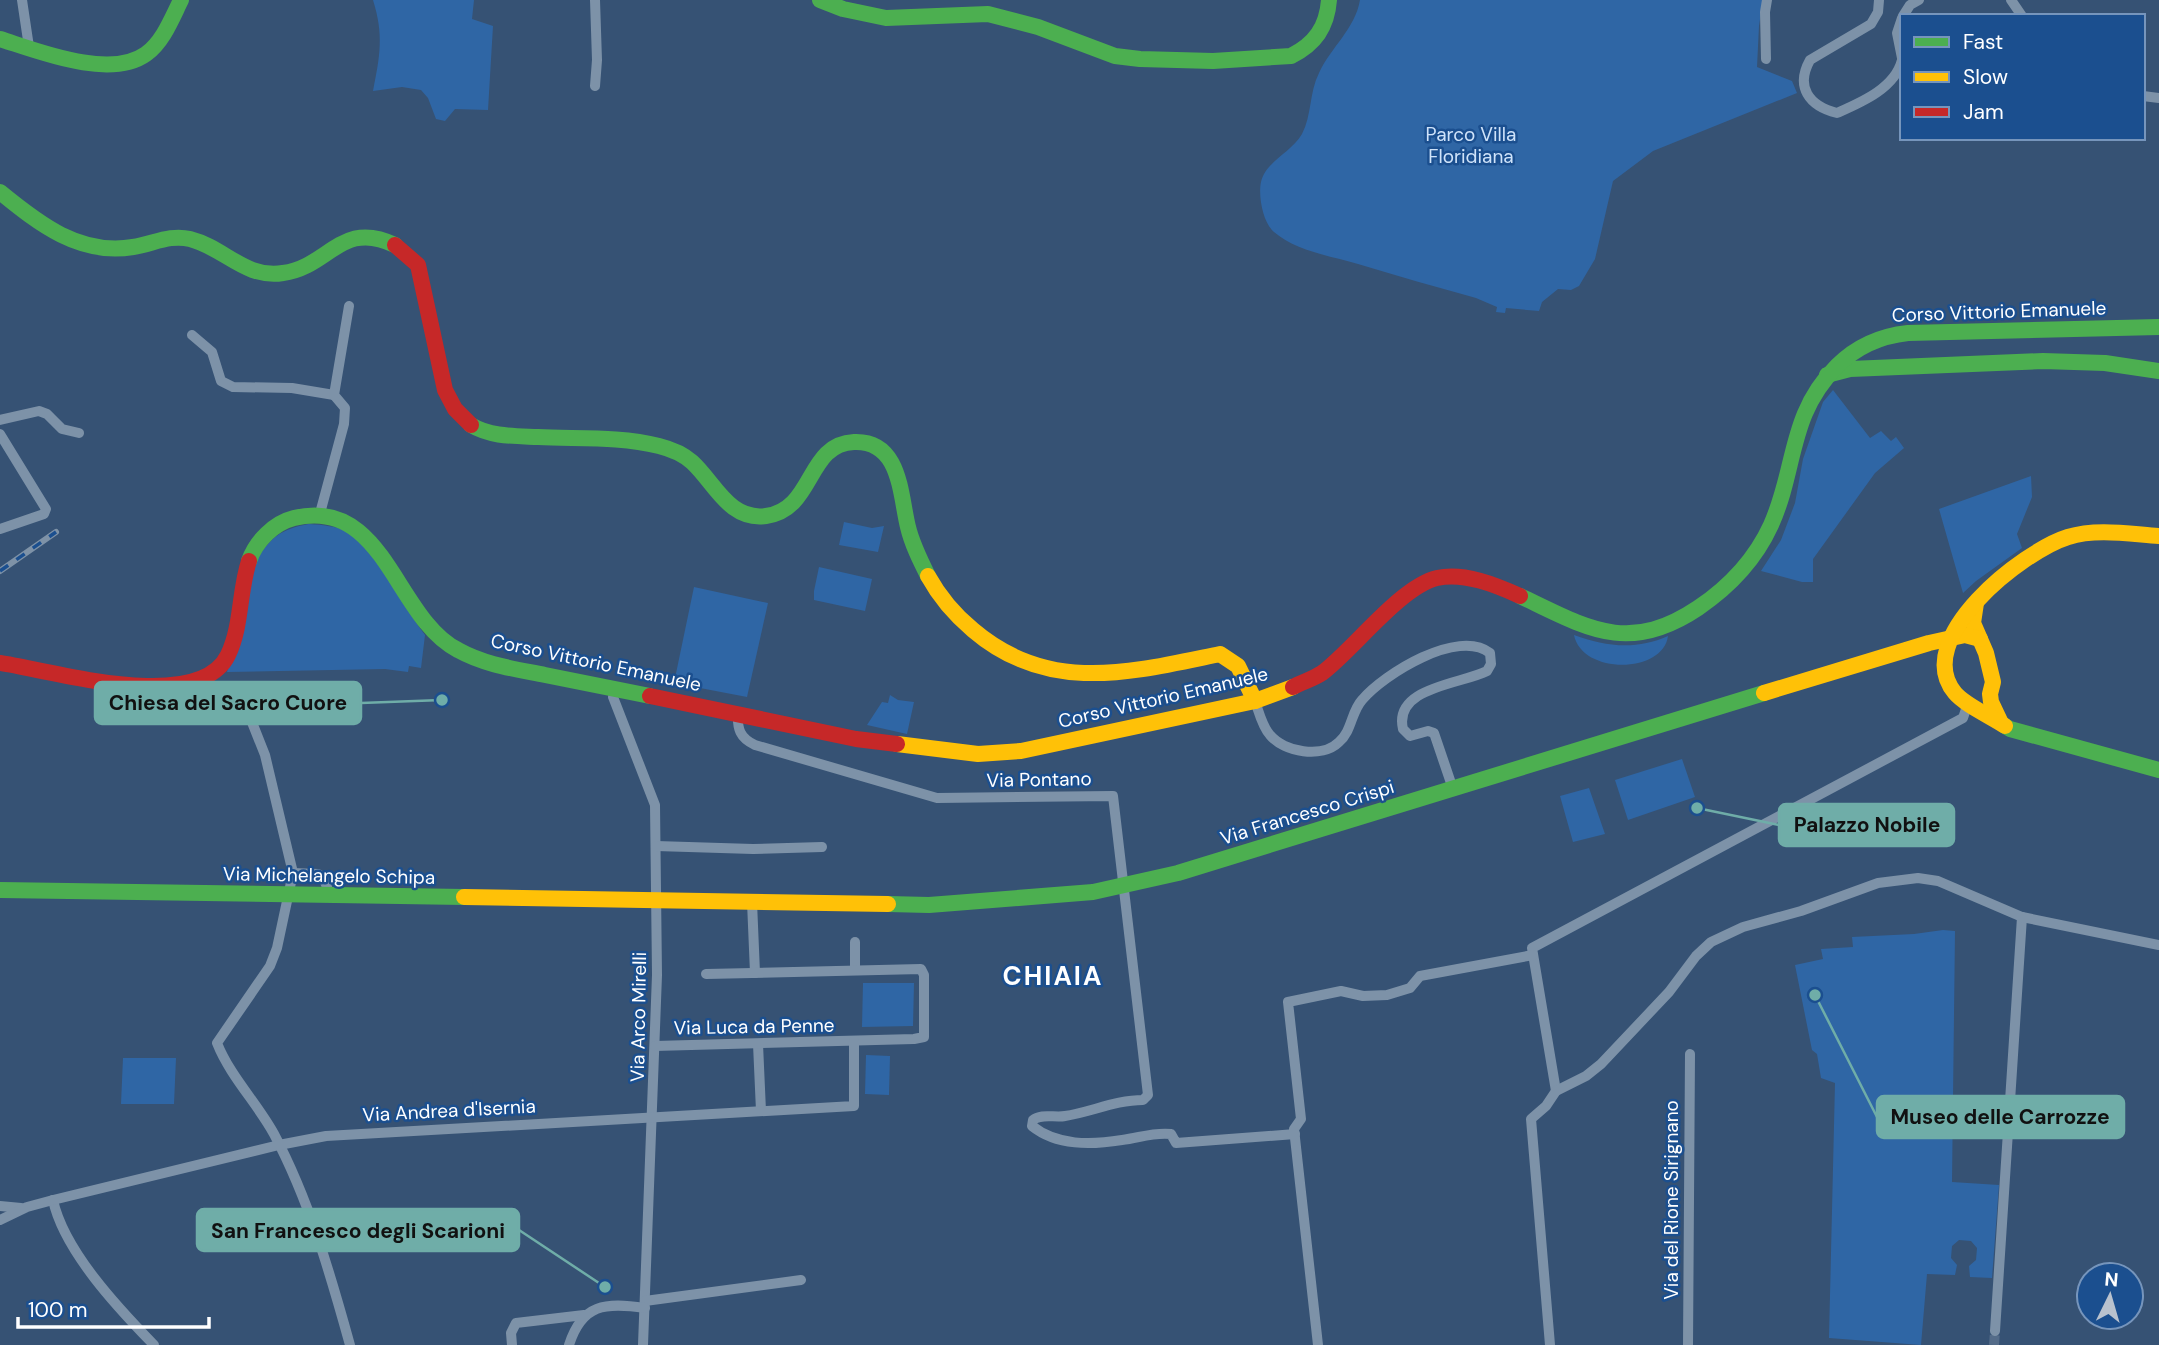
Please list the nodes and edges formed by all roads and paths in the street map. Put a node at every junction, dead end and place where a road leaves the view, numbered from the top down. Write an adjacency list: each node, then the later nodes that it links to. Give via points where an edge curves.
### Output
1 (22, 0): 12 (street)
2 (181, 0): 12 (main road, via 158,41 138,61 111,65)
3 (594, 0): 16 (street)
4 (820, 0): 5 (main road, via 886,18 988,14 1115,56 1167,61 1291,56 1319,36)
5 (1329, 0)
6 (1767, 0): 14 (street)
7 (1879, 0): 15 (street, via 1871,24 1810,60 1803,81 1807,95 1816,105 1837,113 1870,98)
8 (1919, 0): 9 (street)
9 (1904, 14)
10 (1900, 23): 13 (street)
11 (0, 39): 12 (main road)
12 (29, 47)
13 (1900, 49)
14 (1766, 59)
15 (1900, 66)
16 (596, 86)
17 (0, 192): 40 (main road, via 60,236 90,248 132,248 186,237 261,274 291,273 346,239 372,236 392,241 418,265 450,402 463,420 481,431 657,445 682,454 735,510 756,516 789,509 804,491 820,457 834,447 853,441 870,444 887,455 897,471 909,535 945,604 998,649 1054,671 1098,674 1220,654 1238,666)
18 (349, 306): 25 (street)
19 (2159, 327): 21 (main road, Corso Vittorio Emanuele)
20 (192, 335): 25 (street, via 212,352 221,380 233,387 292,388)
21 (1883, 336): 22 (main road, via 1867,351); 24 (main road, Corso Vittorio Emanuele, via 1860,346)
22 (1885, 367): 23 (main road, via 2064,361); 24 (main road)
23 (2159, 371)
24 (1824, 376): 40 (main road, Corso Vittorio Emanuele, via 1802,415 1778,506 1763,540 1728,585 1692,612 1653,630 1608,633 1469,577 1430,579 1414,588 1321,673)
25 (334, 395): 29 (street, via 345,408 344,425)
26 (0, 420): 27 (street, via 38,411 62,429)
27 (79, 432)
28 (0, 434): 30 (street, via 46,509 44,514)
29 (319, 517): 36 (main road, via 286,521 256,547 246,567 232,645 219,670 197,682); 41 (main road, Corso Vittorio Emanuele, via 352,526 368,538 419,617 439,639 464,654 499,666)
30 (0, 529)
31 (2159, 536): 32 (main road, via 2064,537 2034,554)
32 (1977, 601): 33 (main road, via 1973,624); 34 (main road)
33 (1980, 639): 34 (main road, via 1965,635); 37 (main road)
34 (1950, 640): 39 (main road, via 1946,665 1954,692); 44 (main road, Via Francesco Crispi)
35 (0, 663): 36 (main road)
36 (165, 686): 47 (street, via 169,705 201,704 233,686 240,689 265,755)
37 (1992, 689): 39 (main road, via 1979,698); 42 (main road, via 1994,712)
38 (613, 697): 45 (street, Via Arco Mirelli, via 653,799)
39 (1963, 698): 42 (main road); 56 (street, via 1966,709 1961,719 1532,948)
40 (1255, 701): 41 (main road, Corso Vittorio Emanuele, via 1021,751 978,754 856,739); 44 (street, via 1263,725 1279,742 1300,750 1329,749 1346,734 1363,698 1400,671 1447,648 1465,645 1485,650 1491,660 1487,670 1424,692 1409,703 1402,718 1402,727 1412,736 1434,733)
41 (738, 713): 48 (street, Via Pontano, via 741,735 755,745 937,798 1113,796)
42 (2007, 727): 43 (main road)
43 (2159, 770)
44 (1453, 789): 48 (main road, Via Francesco Crispi)
45 (656, 846): 46 (street); 51 (street, Via Arco Mirelli)
46 (822, 846)
47 (293, 873): 50 (street, via 323,877); 77 (street, via 270,966 217,1043 273,1133 303,1197)
48 (1125, 887): 52 (main road, Via Francesco Crispi, via 954,904); 67 (street, Via Pontano, via 1148,1095 1143,1100 1068,1116 1038,1116 1032,1126 1073,1143 1122,1140 1155,1132 1171,1134 1176,1143)
49 (0, 890): 50 (main road, Via Michelangelo Schipa)
50 (326, 895): 51 (main road, Via Michelangelo Schipa)
51 (657, 902): 52 (main road, Via Francesco Crispi); 62 (street, Via Arco Mirelli)
52 (752, 902): 58 (street)
53 (2022, 917): 55 (street); 64 (street, via 1938,881 1904,878 1732,931 1702,949 1669,992 1601,1064); 75 (street)
54 (855, 942): 57 (street)
55 (2159, 945)
56 (1533, 955): 64 (street); 67 (street, via 1420,976 1408,990 1387,995 1341,991 1288,1002 1301,1119)
57 (855, 970): 58 (street); 60 (street, Via Luca da Penne, via 923,971 925,1034 919,1039)
58 (755, 973): 59 (street)
59 (706, 974)
60 (854, 1041): 61 (street, Via Luca da Penne); 65 (street, Via Andrea d'Isernia, via 854,1106)
61 (758, 1044): 62 (street, Via Luca da Penne); 65 (street)
62 (655, 1046): 66 (street, Via Arco Mirelli)
63 (1690, 1054): 83 (street, Via del Rione Sirignano)
64 (1556, 1091): 82 (street, via 1531,1121)
65 (761, 1111): 66 (street, Via Andrea d'Isernia)
66 (652, 1117): 68 (street, Via Andrea d'Isernia, via 326,1136); 73 (street, Via Arco Mirelli)
67 (1294, 1132): 81 (street)
68 (53, 1200): 70 (street, Via Andrea d'Isernia); 76 (street, via 61,1223 90,1271)
69 (0, 1206): 70 (street)
70 (27, 1207): 71 (street)
71 (0, 1220)
72 (801, 1280): 73 (street)
73 (645, 1304): 74 (street); 80 (street, Via Arco Mirelli)
74 (584, 1315): 78 (street, via 519,1322 512,1329); 79 (street)
75 (1995, 1331)
76 (154, 1345)
77 (350, 1345)
78 (512, 1345)
79 (569, 1345)
80 (643, 1345)
81 (1318, 1345)
82 (1550, 1345)
83 (1688, 1345)

